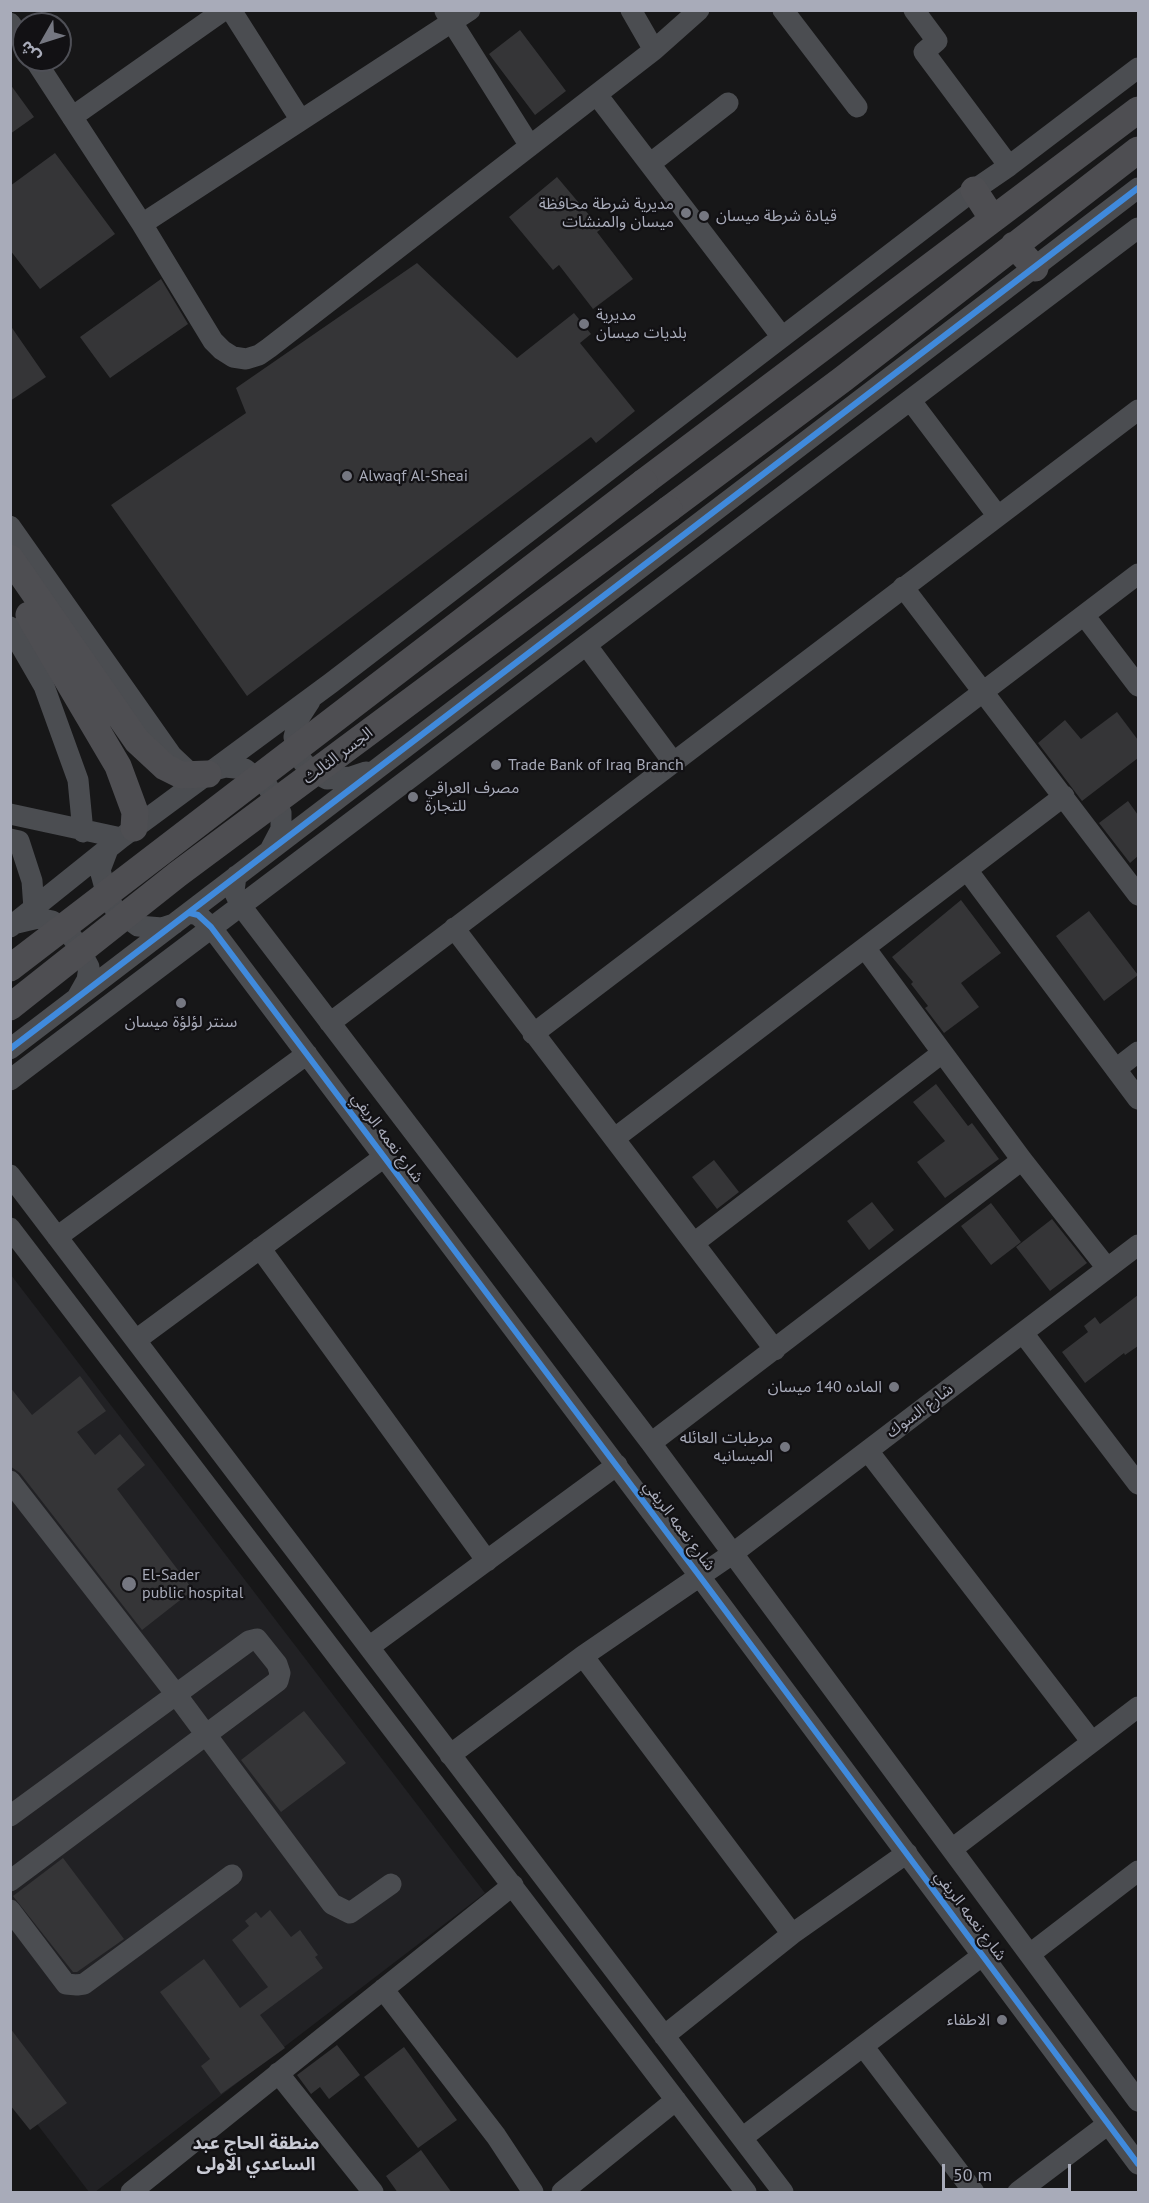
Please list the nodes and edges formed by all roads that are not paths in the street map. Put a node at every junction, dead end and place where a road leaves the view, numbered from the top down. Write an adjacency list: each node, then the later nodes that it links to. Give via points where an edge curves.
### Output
1 (224, 10): 16 (street)
2 (231, 10): 17 (street)
3 (470, 10): 8 (street)
4 (631, 10): 9 (street)
5 (699, 10): 9 (street)
6 (783, 10): 14 (street)
7 (914, 10): 21 (street, via 936,41 924,52)
8 (448, 16): 17 (street); 18 (street)
9 (654, 50): 12 (street)
10 (1138, 68): 21 (street)
11 (43, 72): 16 (street)
12 (597, 95): 18 (street); 20 (street)
13 (728, 103): 20 (street)
14 (856, 107)
15 (1138, 110): 24 (main road, الجسر الثالث)
16 (72, 117): 25 (street)
17 (300, 119): 25 (street)
18 (530, 146): 25 (street, via 269,348 246,358 233,357 213,341)
19 (1138, 150): 27 (main road, الجسر الثالث)
20 (651, 163): 29 (street)
21 (1009, 166): 23 (street)
22 (1138, 188): 28 (street)
23 (974, 190): 24 (main road); 29 (street)
24 (992, 218): 65 (main road, الجسر الثالث, bridge)
25 (142, 224)
26 (1138, 228): 30 (street)
27 (1014, 245): 28 (main road); 67 (main road, الجسر الثالث, bridge, via 843,379 187,867)
28 (1035, 268): 32 (street)
29 (782, 337): 43 (street)
30 (911, 401): 33 (street); 34 (street)
31 (1138, 410): 34 (street)
32 (830, 426): 33 (street); 46 (street)
33 (848, 449): 42 (street)
34 (997, 515): 39 (street)
35 (10, 526): 48 (street, via 178,764 185,770)
36 (10, 558): 48 (main road, via 137,741 165,767 181,775)
37 (1138, 574): 40 (street)
38 (10, 586): 52 (main road, via 118,766 135,812)
39 (903, 586): 45 (street); 47 (street)
40 (1084, 615): 44 (street); 45 (street)
41 (10, 627): 51 (street, via 44,686 78,780)
42 (587, 646): 47 (street); 58 (street)
43 (331, 683): 46 (street, via 299,718 294,737 303,762 327,779 338,779 370,770); 48 (street)
44 (1138, 686)
45 (982, 693): 49 (street); 70 (street)
46 (392, 758): 54 (street)
47 (673, 762): 63 (street)
48 (208, 773): 52 (street); 54 (street, via 225,766 245,770 268,787 281,821)
49 (1064, 796): 55 (street); 57 (street)
50 (10, 814): 51 (street)
51 (83, 832): 52 (street)
52 (121, 838): 59 (street); 60 (street, via 100,870 115,909 138,926 150,928 171,925)
53 (10, 839): 59 (street, via 19,841 32,880)
54 (270, 850): 56 (street)
55 (967, 870): 64 (street); 76 (street)
56 (236, 876): 58 (street, شارع نعمه الريفي, via 234,891); 60 (street)
57 (1138, 895)
58 (241, 906): 62 (street); 68 (street, شارع نعمه الريفي)
59 (34, 909): 61 (street)
60 (187, 916): 62 (street, شارع نعمه الريفي, via 198,915); 66 (street)
61 (14, 925): 66 (street, via 38,918 52,921 75,941 89,967 87,980)
62 (211, 927): 72 (street); 75 (street, شارع نعمه الريفي)
63 (454, 928): 68 (street); 70 (street)
64 (865, 948): 74 (street); 79 (street)
65 (10, 968)
66 (71, 1003): 69 (street)
67 (10, 1007)
68 (330, 1023): 92 (street, شارع نعمه الريفي)
69 (30, 1034): 71 (street); 72 (street)
70 (533, 1034): 79 (street)
71 (10, 1049)
72 (47, 1052): 77 (street)
73 (1138, 1052): 76 (street)
74 (942, 1053): 81 (street); 85 (street)
75 (307, 1054): 80 (street, شارع نعمه الريفي); 84 (street)
76 (1116, 1069): 78 (street)
77 (10, 1080)
78 (1138, 1099)
79 (615, 1138): 85 (street)
80 (384, 1157): 87 (street); 94 (street, شارع نعمه الريفي)
81 (1022, 1160): 88 (street); 91 (street)
82 (10, 1175): 84 (street)
83 (10, 1228): 101 (street)
84 (57, 1237): 90 (street)
85 (694, 1243): 91 (street)
86 (1138, 1245): 88 (street, شارع السوك)
87 (260, 1248): 90 (street); 98 (street)
88 (1107, 1268): 89 (street, شارع السوك)
89 (1023, 1333): 93 (street, شارع السوك); 96 (street)
90 (136, 1340): 100 (street)
91 (775, 1350): 92 (street)
92 (651, 1443): 97 (street, شارع نعمه الريفي)
93 (868, 1451): 97 (street, شارع السوك); 107 (street)
94 (617, 1465): 98 (street); 99 (street, شارع نعمه الريفي)
95 (11, 1482): 104 (street)
96 (1138, 1484)
97 (732, 1554): 99 (street, شارع السوك); 110 (street, شارع نعمه الريفي)
98 (487, 1561): 102 (street)
99 (700, 1577): 103 (street, شارع السوك); 111 (street, شارع نعمه الريفي)
100 (340, 1609): 101 (street); 102 (street)
101 (318, 1628): 116 (street)
102 (369, 1647): 108 (street)
103 (584, 1656): 108 (street, شارع السوك); 118 (street)
104 (176, 1693): 106 (street); 106 (street, via 256,1639 278,1664 278,1681); 109 (street)
105 (1138, 1707): 107 (street)
106 (207, 1736): 114 (street); 115 (street, via 332,1904 350,1913)
107 (1092, 1742): 110 (street)
108 (450, 1755): 122 (street)
109 (10, 1816)
110 (952, 1849): 119 (street, شارع نعمه الريفي)
111 (907, 1853): 118 (street); 120 (street, شارع نعمه الريفي)
112 (1138, 1871): 119 (street)
113 (232, 1875): 117 (street, via 84,1984 66,1984)
114 (10, 1881)
115 (391, 1884)
116 (513, 1885): 121 (street); 125 (street)
117 (10, 1910)
118 (792, 1934): 122 (street)
119 (1030, 1954): 126 (street, شارع نعمه الريفي)
120 (983, 1956): 123 (street); 127 (street, شارع نعمه الريفي)
121 (383, 1989): 124 (street); 132 (street, via 496,2136)
122 (664, 2036): 128 (street)
123 (863, 2046): 128 (street); 136 (street)
124 (278, 2073): 130 (street); 131 (street)
125 (676, 2100): 133 (street); 134 (street)
126 (1138, 2101)
127 (1108, 2124): 129 (street, شارع نعمه الريفي); 137 (street)
128 (742, 2138): 135 (street)
129 (1138, 2164)
130 (361, 2188)
131 (131, 2193)
132 (533, 2193)
133 (562, 2193)
134 (746, 2193)
135 (783, 2193)
136 (974, 2193)
137 (1018, 2193)

